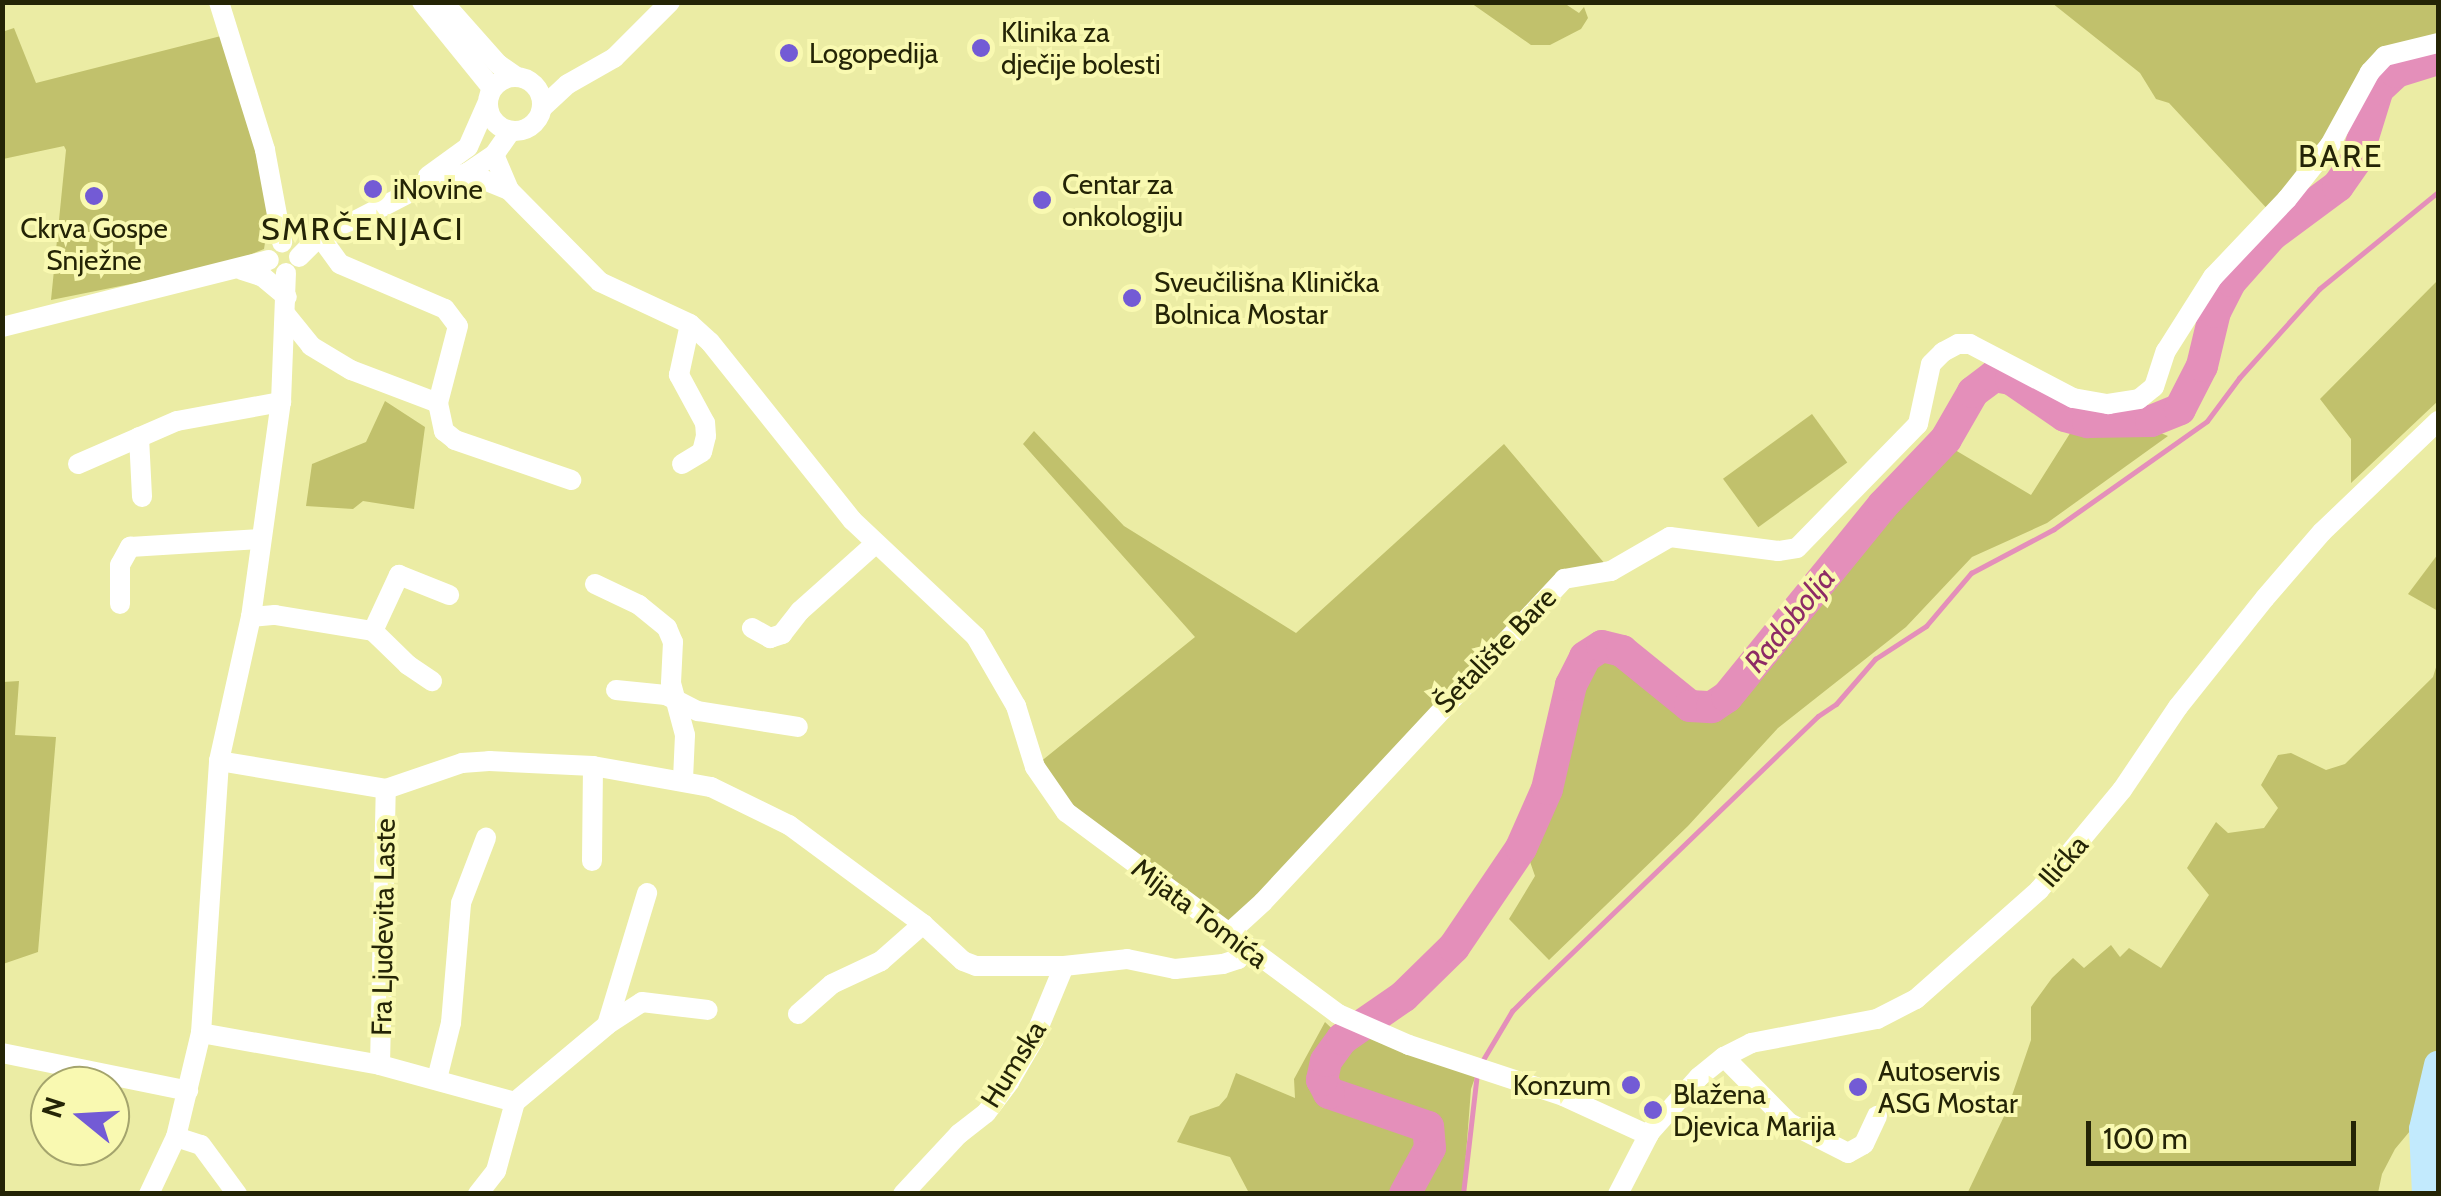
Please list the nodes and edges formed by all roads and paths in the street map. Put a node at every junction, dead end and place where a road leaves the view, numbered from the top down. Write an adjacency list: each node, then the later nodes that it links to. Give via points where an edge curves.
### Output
1 (219, 2): 14 (street, via 265,150)
2 (422, 2): 7 (street)
3 (443, 2): 6 (street)
4 (670, 2): 8 (street, via 614,58)
5 (2438, 42): 47 (street, Šetalište Bare, via 2385,56 2370,72 2330,145 2213,277 2166,351 2154,387 2139,400 2073,398 1970,344 1943,352 1931,364 1918,424 1797,548 1778,552 1670,538 1611,572 1564,579)
6 (515, 76): 7 (street); 8 (street)
7 (490, 96): 9 (street, via 492,119); 14 (street, via 462,153)
8 (539, 97): 9 (street, via 534,124)
9 (511, 131): 10 (street)
10 (494, 155): 11 (street); 12 (street, Mijata Tomića)
11 (467, 173): 12 (street, Mijata Tomića); 13 (street)
12 (509, 190): 17 (street, Mijata Tomića, via 600,282)
13 (321, 238): 14 (street); 20 (street, via 340,264 445,309 458,326)
14 (285, 255): 15 (street); 16 (street)
15 (242, 270): 16 (street, via 262,277); 18 (street)
16 (290, 321): 19 (street); 20 (street, via 311,346 352,370)
17 (690, 324): 24 (street, via 679,375 706,436 702,452); 28 (street, Mijata Tomića, via 728,361)
18 (2, 326)
19 (281, 402): 22 (street, via 196,416); 27 (street)
20 (438, 404): 25 (street, via 444,431 454,440)
21 (2438, 420): 55 (street, Ilićka, via 2322,532 2211,664 2066,860 1978,946 1916,999 1877,1019 1751,1043)
22 (139, 437): 23 (street); 26 (street)
23 (78, 464)
24 (682, 464)
25 (571, 480)
26 (142, 497)
27 (260, 539): 31 (street, via 130,547 120,565); 32 (street)
28 (875, 544): 33 (street, via 782,634 770,638); 47 (street, Mijata Tomića, via 947,607 992,660 1016,706 1035,767 1066,812)
29 (596, 584): 37 (street, via 666,628)
30 (449, 595): 34 (street, via 399,575)
31 (120, 604)
32 (251, 617): 34 (street, via 275,614); 39 (street)
33 (752, 628)
34 (373, 631): 35 (street)
35 (432, 681)
36 (616, 690): 37 (street)
37 (678, 702): 38 (street); 41 (street)
38 (798, 727)
39 (219, 761): 42 (street, Fra Ljudevita Laste); 53 (street)
40 (593, 766): 41 (street, Fra Ljudevita Laste); 42 (street, Fra Ljudevita Laste, via 462,763); 44 (street)
41 (683, 779): 46 (street, Fra Ljudevita Laste, via 790,825)
42 (386, 789): 57 (street, Fra Ljudevita Laste)
43 (486, 838): 58 (street, via 461,903 451,1022)
44 (592, 861)
45 (647, 892): 52 (street)
46 (923, 924): 49 (street, Fra Ljudevita Laste, via 976,966); 51 (street)
47 (1228, 934): 48 (street, Mijata Tomića)
48 (1246, 948): 49 (street, Fra Ljudevita Laste, via 1223,964 1175,969 1127,959); 62 (street, Mijata Tomića, via 1338,1014 1564,1096)
49 (1064, 966): 67 (street, Humska, via 1010,1082)
50 (708, 1010): 52 (street, via 642,1002)
51 (798, 1014)
52 (606, 1026): 60 (street)
53 (202, 1034): 57 (street, Fra Ljudevita Laste); 59 (street)
54 (2, 1053): 59 (street)
55 (1724, 1057): 61 (street, via 1789,1123 1848,1153 1864,1144); 62 (street, Ilićka)
56 (2438, 1065): 69 (main road, via 2423,1129)
57 (380, 1066): 58 (street, Fra Ljudevita Laste)
58 (437, 1078): 60 (street, Fra Ljudevita Laste)
59 (188, 1091): 63 (street)
60 (514, 1102): 66 (street, via 496,1171)
61 (1877, 1116)
62 (1648, 1135): 68 (street, Ilićka)
63 (176, 1137): 64 (street); 65 (street, via 201,1144)
64 (149, 1194)
65 (237, 1194)
66 (478, 1194)
67 (904, 1194)
68 (1618, 1194)
69 (2426, 1194)

